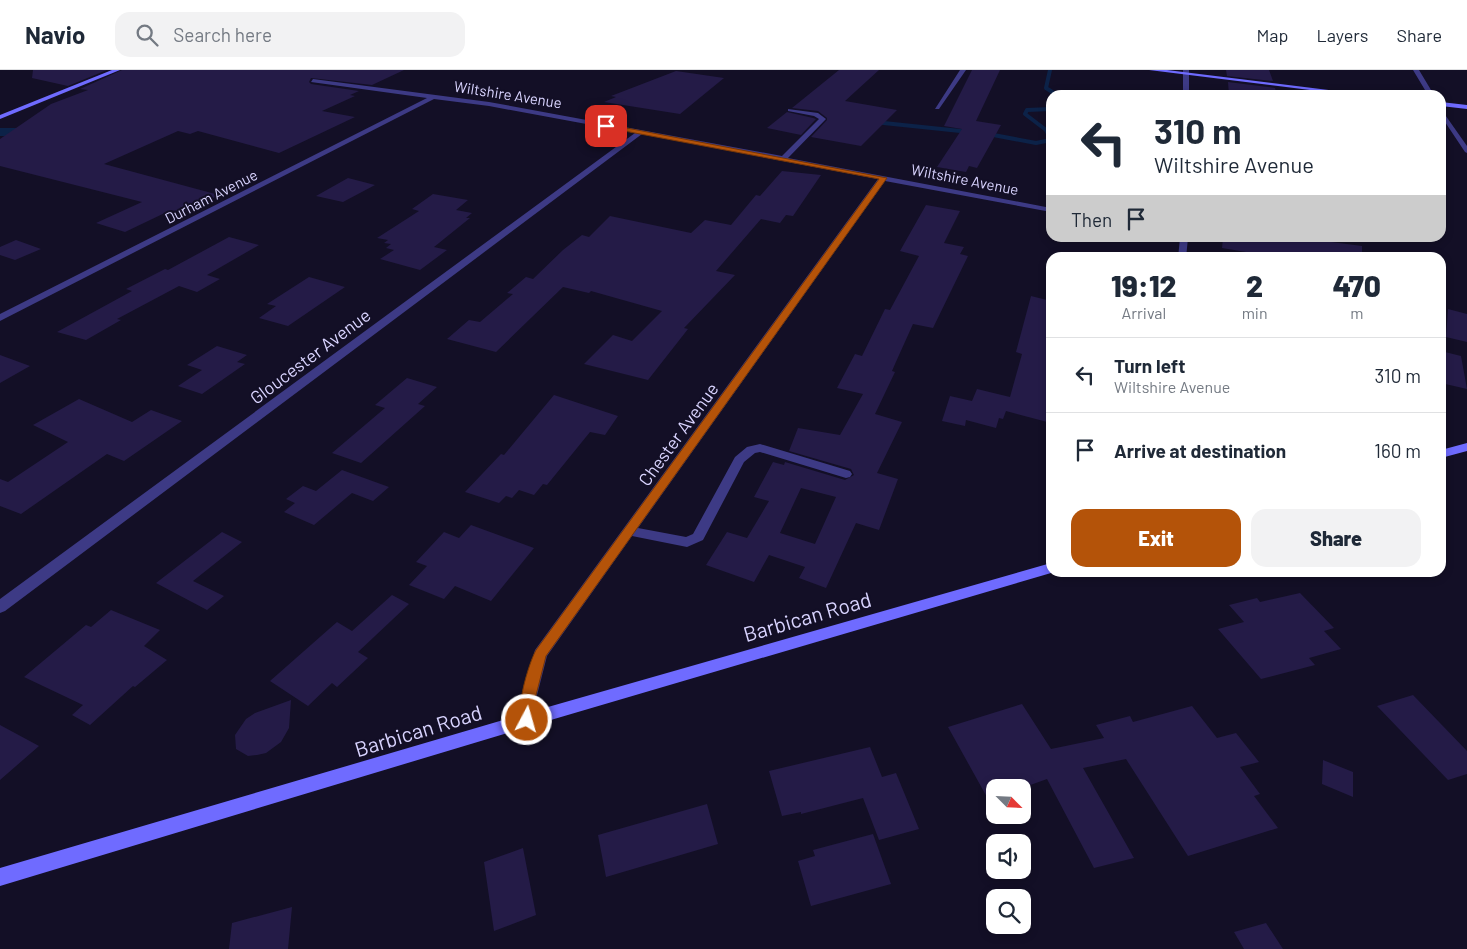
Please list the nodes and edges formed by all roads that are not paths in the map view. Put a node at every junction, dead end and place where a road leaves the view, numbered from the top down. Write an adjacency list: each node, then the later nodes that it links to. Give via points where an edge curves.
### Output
1 (117, 70): 15 (main road)
2 (963, 70): 13 (street)
3 (1152, 70): 5 (main road)
4 (1416, 70): 9 (street)
5 (1186, 72): 7 (street); 8 (main road)
6 (313, 81): 10 (street, Wiltshire Avenue)
7 (1186, 90)
8 (1327, 90)
9 (1428, 90)
10 (434, 97): 17 (street, Wiltshire Avenue); 22 (street, Durham Avenue)
11 (1446, 105): 12 (main road)
12 (1467, 107)
13 (937, 108)
14 (790, 110): 19 (street, via 816,114 823,119)
15 (0, 117)
16 (1446, 119): 18 (street)
17 (640, 132): 19 (street, Wiltshire Avenue); 28 (street, Gloucester Avenue)
18 (1467, 151)
19 (784, 159): 20 (street, Wiltshire Avenue)
20 (883, 178): 21 (street, Wiltshire Avenue); 26 (street, Chester Avenue)
21 (1046, 209)
22 (0, 318)
23 (1467, 447): 24 (main road)
24 (1446, 453)
25 (846, 474): 26 (street, via 760,448 751,450 739,460 698,537 687,542)
26 (630, 531): 29 (street, Chester Avenue, via 540,654 526,707)
27 (1046, 569): 29 (main road, Barbican Road)
28 (0, 607)
29 (527, 720): 30 (main road, Barbican Road)
30 (0, 877)

